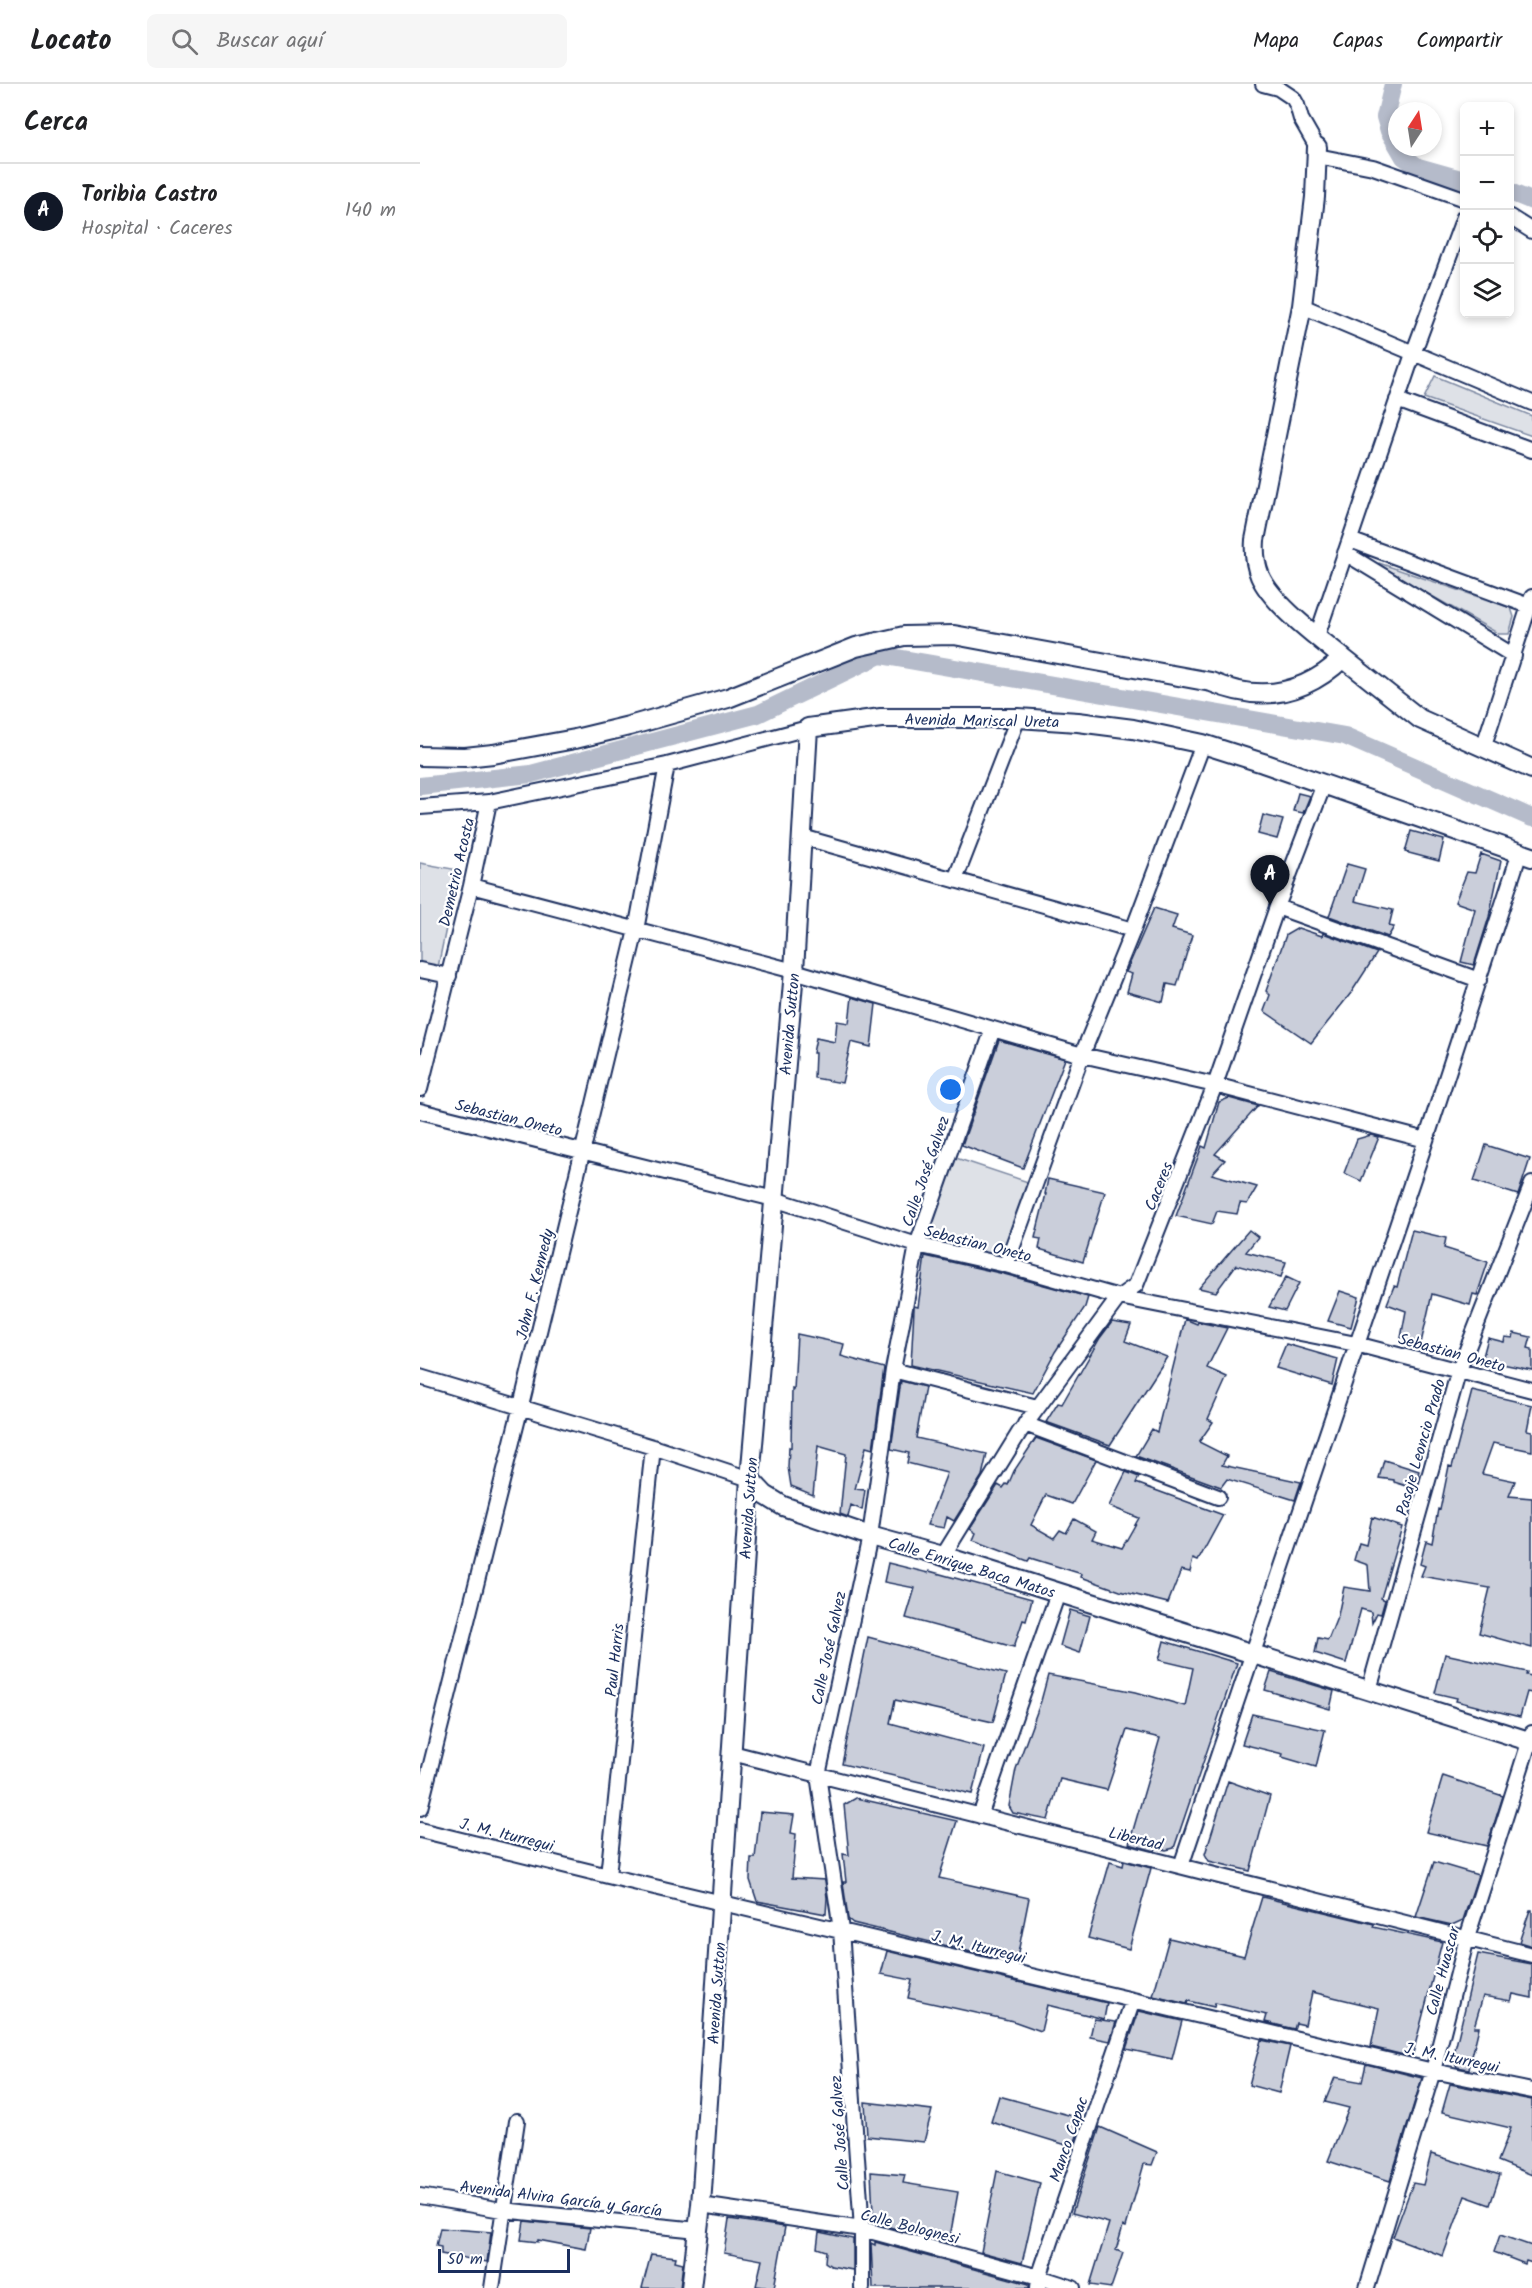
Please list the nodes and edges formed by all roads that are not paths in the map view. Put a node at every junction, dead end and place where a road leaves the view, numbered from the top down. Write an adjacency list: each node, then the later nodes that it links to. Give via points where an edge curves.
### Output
1 (1263, 84): 2 (street)
2 (1292, 91): 3 (street, via 1300,119)
3 (1317, 152): 4 (street); 8 (street)
4 (1460, 198)
5 (1514, 220): 7 (street)
6 (1460, 227): 9 (street)
7 (1532, 231)
8 (1302, 306): 9 (street); 15 (street, via 1254,553 1267,588)
9 (1413, 354): 10 (street); 11 (street)
10 (1397, 400): 12 (street); 13 (street)
11 (1532, 403)
12 (1532, 450)
13 (1348, 547): 14 (street); 15 (street); 16 (street)
14 (1530, 601): 16 (street)
15 (1317, 636): 17 (street)
16 (1514, 656): 21 (street)
17 (1343, 658): 21 (street, via 1420,719); 22 (street, via 1303,686 1256,694 1211,682 954,635 904,636 856,647 728,698 629,726 493,754)
18 (1018, 718): 19 (street, Avenida Mariscal Ureta, via 881,718); 20 (street, Avenida Mariscal Ureta, via 1133,729); 30 (street)
19 (808, 728): 23 (street, Avenida Mariscal Ureta); 28 (street, Avenida Sutton)
20 (1203, 744): 25 (street, Avenida Mariscal Ureta); 34 (street)
21 (1483, 748): 24 (street)
22 (420, 756)
23 (668, 765): 26 (street, Avenida Mariscal Ureta); 33 (street, John F. Kennedy)
24 (1532, 769)
25 (1324, 784): 29 (street, Avenida Mariscal Ureta); 32 (street, Caceres)
26 (489, 802): 27 (street, Avenida Mariscal Ureta); 31 (street, Demetrio Acosta)
27 (420, 807)
28 (802, 837): 30 (street); 36 (street, Avenida Sutton)
29 (1526, 854): 38 (street)
30 (955, 880): 34 (street)
31 (471, 886): 33 (street); 37 (street, Demetrio Acosta)
32 (1277, 907): 38 (street); 41 (street, Caceres)
33 (636, 930): 36 (street); 45 (street, John F. Kennedy)
34 (1133, 930): 40 (street)
35 (420, 970): 37 (street)
36 (794, 971): 39 (street); 47 (street, Avenida Sutton)
37 (448, 976): 42 (street, Demetrio Acosta)
38 (1479, 980): 44 (street)
39 (993, 1029): 40 (street); 48 (street, Calle José Galvez)
40 (1082, 1055): 41 (street); 49 (street)
41 (1215, 1085): 44 (street); 50 (street, Caceres, via 1136,1285)
42 (420, 1089)
43 (420, 1111): 45 (street, Sebastian Oneto)
44 (1426, 1140): 51 (street)
45 (583, 1153): 47 (street, Sebastian Oneto); 56 (street, John F. Kennedy)
46 (1532, 1184): 53 (street, Pasaje Leoncio Prado)
47 (774, 1199): 48 (street, Sebastian Oneto); 60 (street, Avenida Sutton)
48 (916, 1245): 49 (street, Sebastian Oneto); 52 (street, Calle José Galvez)
49 (1006, 1265): 50 (street, Sebastian Oneto)
50 (1119, 1297): 51 (street, Sebastian Oneto); 57 (street, Caceres)
51 (1356, 1344): 53 (street, Sebastian Oneto); 65 (street)
52 (893, 1370): 57 (street); 62 (street, Calle José Galvez)
53 (1459, 1370): 55 (street, Sebastian Oneto); 66 (street, Pasaje Leoncio Prado)
54 (420, 1377): 56 (street, Calle Enrique Baca Matos)
55 (1532, 1390)
56 (521, 1406): 59 (street, Calle Enrique Baca Matos); 70 (street, John F. Kennedy)
57 (1037, 1407): 58 (street, Caceres)
58 (1025, 1424): 61 (street); 63 (street, Caceres)
59 (652, 1447): 60 (street, Calle Enrique Baca Matos); 74 (street, Paul Harris)
60 (750, 1479): 62 (street, Calle Enrique Baca Matos, via 783,1506); 68 (street, Avenida Sutton)
61 (1218, 1497)
62 (870, 1536): 63 (street, Calle Enrique Baca Matos); 69 (street, Calle José Galvez)
63 (943, 1556): 64 (street, Calle Enrique Baca Matos)
64 (1058, 1593): 65 (street, Calle Enrique Baca Matos); 71 (street)
65 (1253, 1653): 66 (street, Calle Enrique Baca Matos); 73 (street)
66 (1369, 1690): 67 (street, Calle Enrique Baca Matos)
67 (1531, 1739): 77 (street, Calle Huascar)
68 (732, 1753): 69 (street, Libertad); 75 (street, Avenida Sutton)
69 (818, 1775): 71 (street, Libertad); 76 (street, Calle José Galvez)
70 (420, 1808)
71 (980, 1816): 73 (street, Libertad)
72 (420, 1830): 74 (street, J. M. Iturregui)
73 (1181, 1866): 77 (street, Libertad)
74 (608, 1876): 75 (street, J. M. Iturregui)
75 (722, 1902): 76 (street, J. M. Iturregui); 84 (street, Avenida Sutton)
76 (841, 1930): 79 (street, J. M. Iturregui); 86 (street, Calle José Galvez)
77 (1467, 1938): 78 (street, Libertad); 80 (street, Calle Huascar)
78 (1532, 1954)
79 (1133, 2000): 80 (street, J. M. Iturregui); 88 (street, Manco Capac)
80 (1433, 2071): 81 (street, J. M. Iturregui); 93 (street, Calle Huascar)
81 (1532, 2091)
82 (517, 2121): 85 (street)
83 (420, 2196): 85 (street, Avenida Alvira García y García)
84 (700, 2205): 86 (street, Calle Bolognesi); 87 (street, Avenida Sutton)
85 (502, 2211): 87 (street, Avenida Alvira García y García); 89 (street)
86 (862, 2229): 88 (street, Calle Bolognesi); 91 (street, Calle José Galvez)
87 (698, 2230): 90 (street, Avenida Sutton)
88 (1039, 2282): 92 (street, Calle Bolognesi)
89 (492, 2288)
90 (691, 2288)
91 (862, 2288)
92 (1073, 2288)
93 (1367, 2288)

